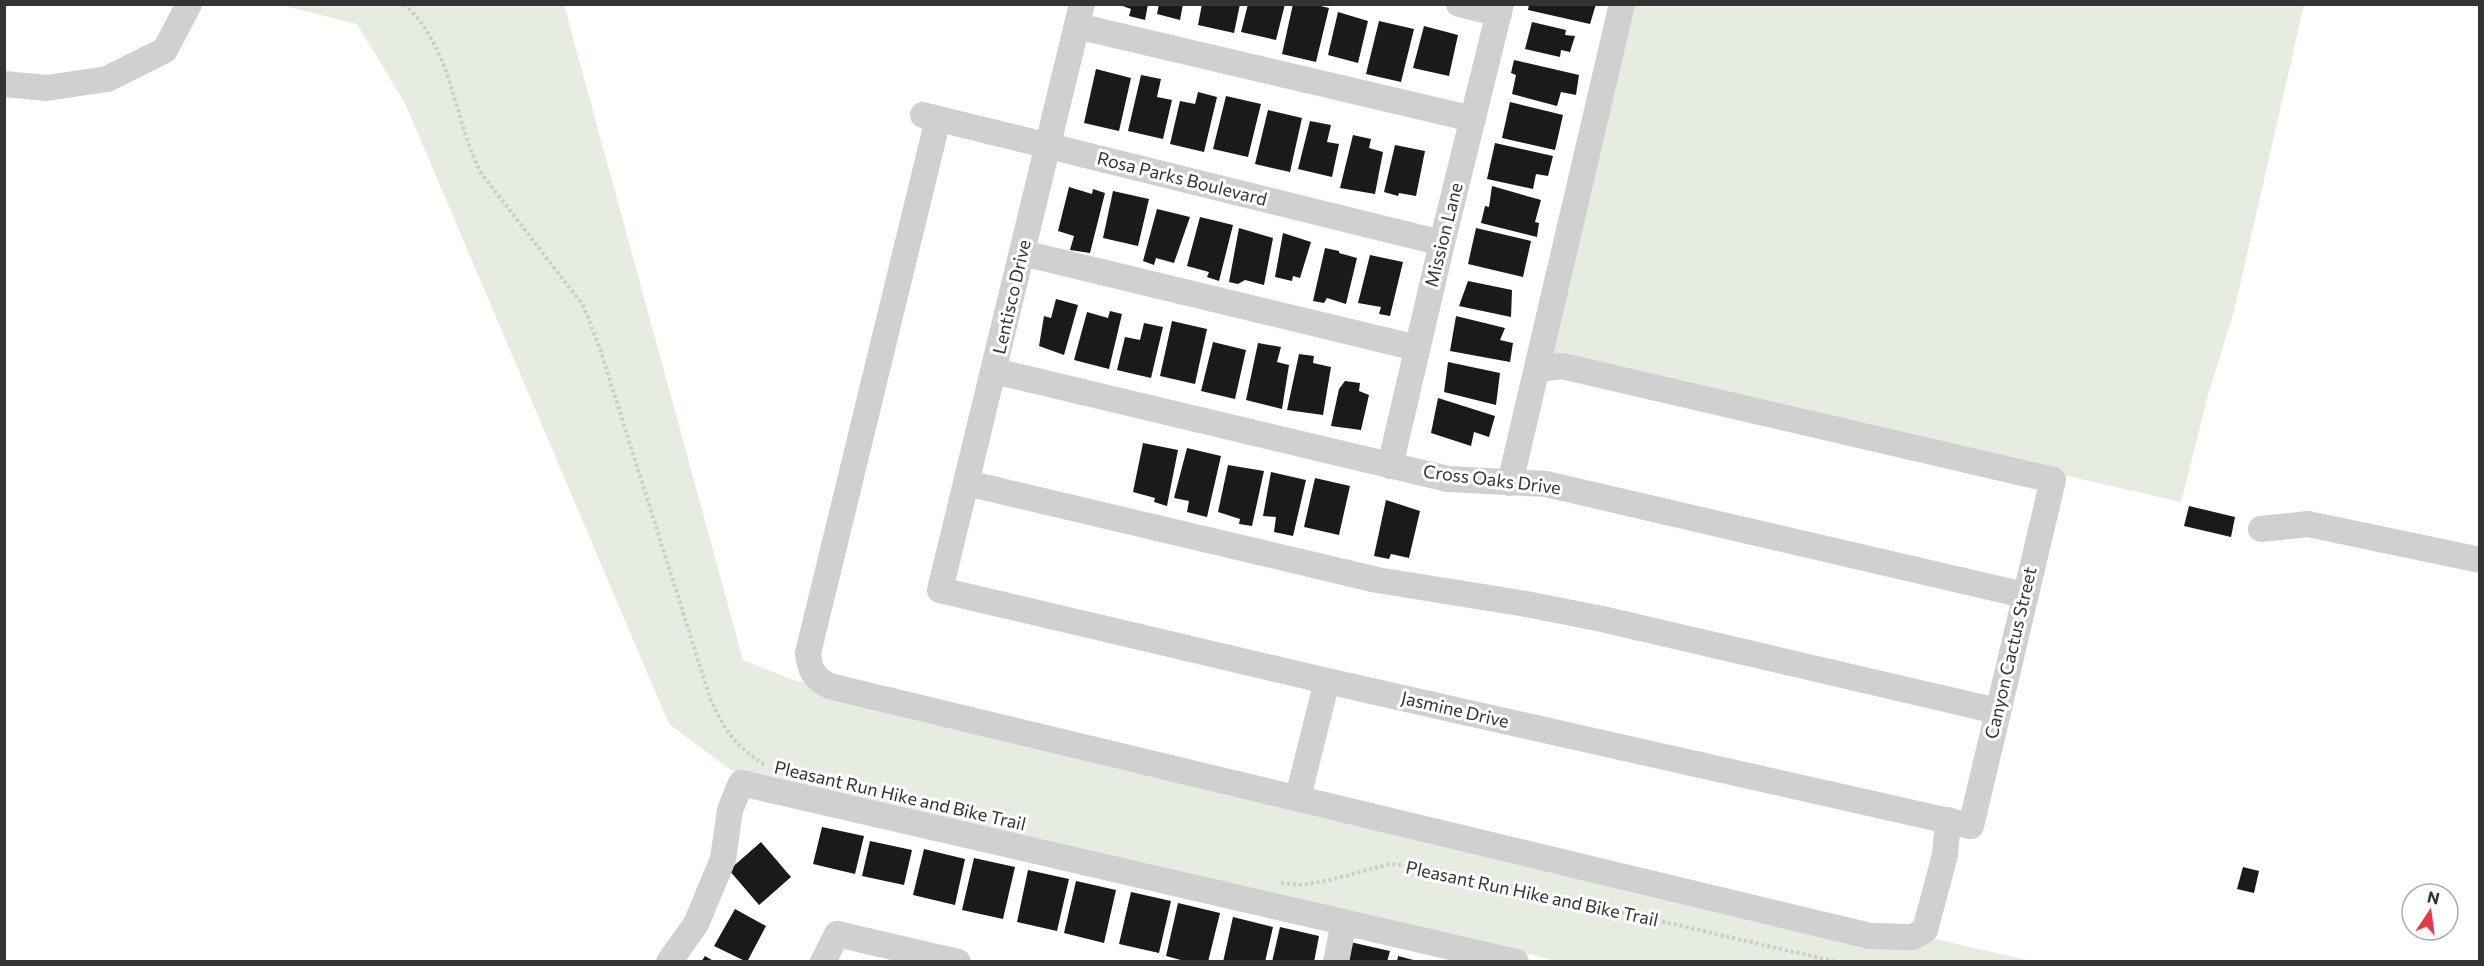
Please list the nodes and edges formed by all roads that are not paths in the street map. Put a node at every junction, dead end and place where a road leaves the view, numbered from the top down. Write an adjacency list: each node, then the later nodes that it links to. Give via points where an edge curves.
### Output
1 (189, 4): 6 (street, via 165,50 107,80 47,88)
2 (1459, 4): 4 (street)
3 (1622, 4): 12 (street)
4 (1500, 9): 7 (street, Mission Lane)
5 (1080, 15): 7 (street); 8 (street, Lentisco Drive)
6 (4, 84)
7 (1473, 119): 9 (street, Mission Lane)
8 (1048, 146): 9 (street, Rosa Parks Boulevard); 10 (street, Lentisco Drive); 23 (street, Rosa Parks Boulevard, via 930,117 808,653 810,671 829,686)
9 (1442, 243): 11 (street, Mission Lane)
10 (1023, 252): 11 (street); 13 (street, Lentisco Drive)
11 (1418, 348): 14 (street, Mission Lane)
12 (1537, 369): 16 (street); 20 (street, Canyon Cactus Street, via 1572,368 2053,480)
13 (994, 371): 14 (street, Cross Oaks Drive); 15 (street, Lentisco Drive)
14 (1390, 466): 16 (street, Cross Oaks Drive, via 1448,479)
15 (967, 483): 19 (street, Lentisco Drive); 22 (street, via 1377,580 1602,620)
16 (1510, 483): 20 (street, Cross Oaks Drive, via 1546,484)
17 (2260, 530): 18 (street, via 2308,524)
18 (2480, 560)
19 (940, 590): 21 (street, Jasmine Drive)
20 (2024, 595): 22 (street, Canyon Cactus Street)
21 (1327, 681): 23 (street); 24 (street, Jasmine Drive)
22 (1997, 711): 24 (street, Canyon Cactus Street)
23 (1298, 797): 24 (street, Canyon Cactus Street, via 1870,936 1896,938 1913,937 1925,930 1945,855)
24 (1959, 823)
25 (1344, 922): 26 (street, via 741,783 730,810 723,859 696,924); 29 (street); 30 (street)
26 (669, 962)
27 (823, 962): 28 (street, via 837,934)
28 (958, 962)
29 (1336, 962)
30 (1516, 962)

